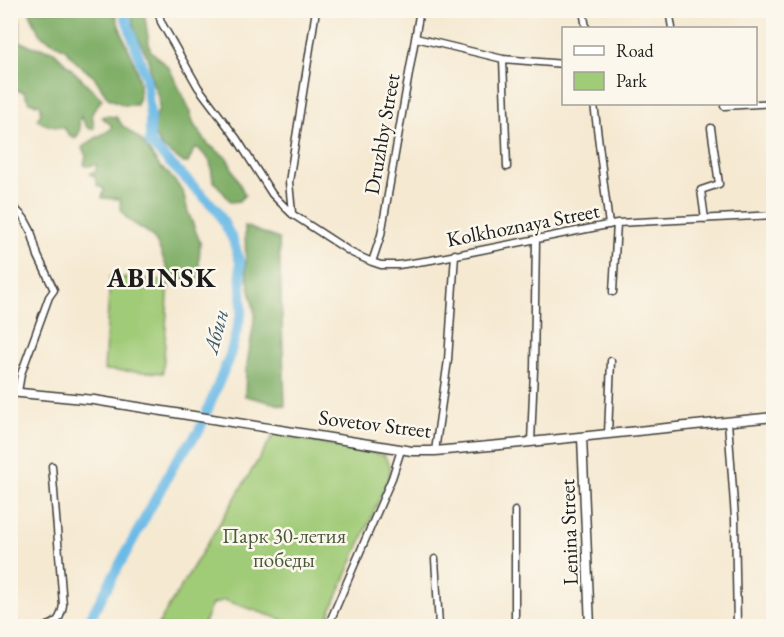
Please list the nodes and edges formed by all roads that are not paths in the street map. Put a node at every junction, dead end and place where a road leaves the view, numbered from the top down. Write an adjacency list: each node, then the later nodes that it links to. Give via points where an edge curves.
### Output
1 (158, 10): 19 (street, Kolkhoznaya Street, via 198,87 272,194)
2 (316, 10): 19 (street, via 289,182)
3 (420, 10): 8 (street, Druzhby Street)
4 (583, 10): 6 (street)
5 (669, 10): 7 (street)
6 (585, 27)
7 (672, 27)
8 (416, 38): 9 (street); 26 (street, Druzhby Street, via 381,235)
9 (503, 59): 10 (street); 17 (street)
10 (562, 64)
11 (774, 103): 12 (street)
12 (757, 104)
13 (594, 105): 23 (street)
14 (741, 105): 15 (street)
15 (724, 106)
16 (711, 128): 21 (street, via 719,184 701,190)
17 (507, 167)
18 (10, 203): 29 (street, via 31,231 54,290 48,297)
19 (292, 214): 26 (street, Kolkhoznaya Street)
20 (774, 215): 21 (street, Kolkhoznaya Street)
21 (705, 219): 22 (street, Kolkhoznaya Street)
22 (617, 223): 23 (street, Kolkhoznaya Street); 27 (street)
23 (609, 225): 24 (street, Kolkhoznaya Street)
24 (536, 239): 25 (street, Kolkhoznaya Street); 34 (street)
25 (455, 254): 26 (street, Kolkhoznaya Street, via 398,265); 36 (street, via 448,360)
26 (372, 262)
27 (613, 292)
28 (611, 362): 32 (street)
29 (14, 392): 35 (main road, Sovetov Street, via 183,414)
30 (774, 417): 31 (main road, Sovetov Street)
31 (728, 422): 32 (main road, Sovetov Street); 45 (street)
32 (609, 434): 33 (main road, Sovetov Street)
33 (582, 437): 34 (main road, Sovetov Street); 44 (main road, Lenina Street)
34 (531, 442): 36 (main road, Sovetov Street)
35 (401, 450): 36 (main road, Sovetov Street); 41 (street)
36 (435, 451)
37 (52, 466): 40 (street, via 63,606 62,616)
38 (515, 511): 43 (street)
39 (435, 559): 42 (street)
40 (47, 627)
41 (328, 627)
42 (439, 627)
43 (515, 627)
44 (590, 627)
45 (737, 627)

